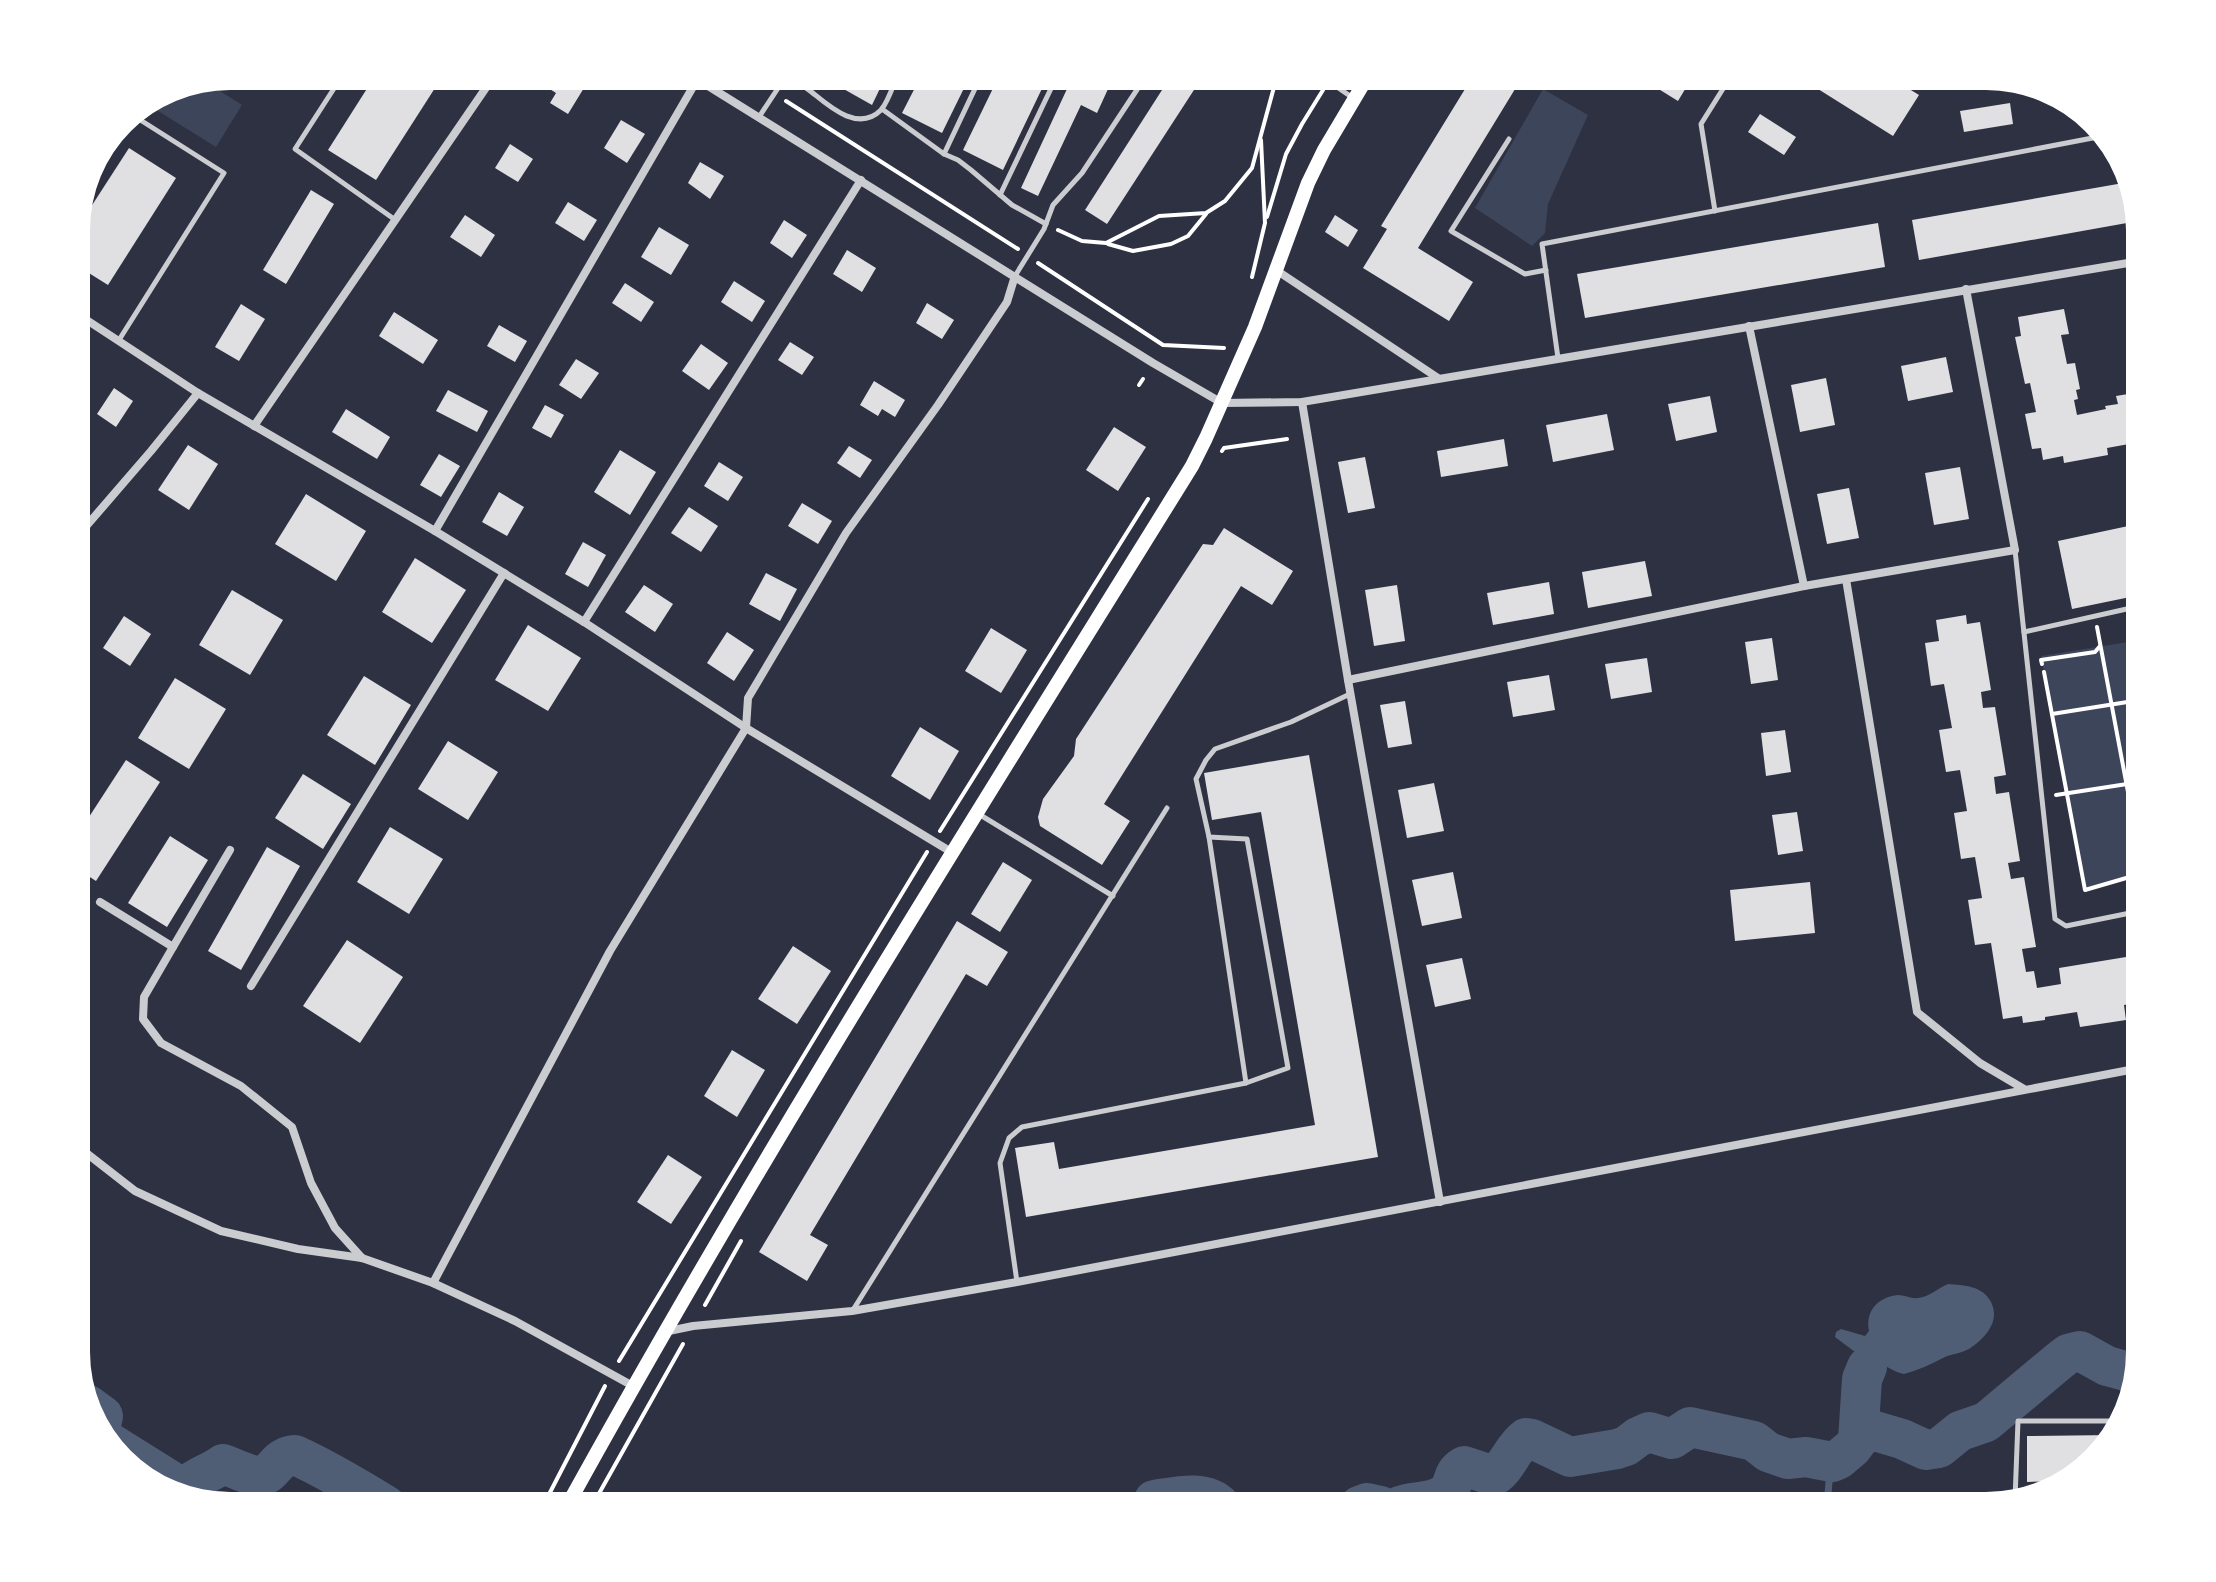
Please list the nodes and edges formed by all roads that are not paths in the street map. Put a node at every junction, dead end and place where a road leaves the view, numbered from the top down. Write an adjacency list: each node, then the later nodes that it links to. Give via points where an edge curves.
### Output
1 (333, 90): 24 (lane, via 295,149)
2 (484, 90): 24 (street)
3 (687, 90): 41 (street)
4 (714, 90): 16 (street)
5 (777, 90): 16 (lane)
6 (809, 90): 15 (lane, via 847,116 860,119)
7 (891, 90): 15 (lane)
8 (974, 90): 20 (lane)
9 (1050, 90): 22 (lane)
10 (1137, 90): 25 (lane, via 1082,173 1053,205)
11 (1342, 90): 14 (lane)
12 (1359, 90): 14 (main road)
13 (1722, 90): 23 (lane, via 1701,124)
14 (1354, 99): 27 (main road, via 1308,183)
15 (882, 109): 20 (lane)
16 (759, 117): 21 (street)
17 (142, 122): 33 (lane, via 224,173)
18 (2091, 138): 23 (lane)
19 (1509, 139): 28 (lane, via 1451,231 1525,274)
20 (944, 154): 22 (lane)
21 (861, 180): 29 (street); 47 (street)
22 (1000, 195): 25 (lane)
23 (1715, 211): 28 (lane, via 1542,244)
24 (394, 219): 39 (street)
25 (1046, 224): 29 (lane)
26 (2126, 263): 30 (street)
27 (1276, 270): 35 (street); 38 (main road)
28 (1546, 270): 34 (lane)
29 (1015, 276): 38 (street); 51 (street, via 1007,302 846,533 748,698)
30 (1966, 289): 32 (street); 42 (street)
31 (90, 322): 33 (street)
32 (1749, 326): 34 (street); 45 (street)
33 (119, 340): 36 (street)
34 (1558, 358): 35 (street)
35 (1439, 378): 37 (street)
36 (198, 393): 39 (street); 40 (street)
37 (1302, 402): 38 (street); 49 (street)
38 (1222, 403): 53 (main road, via 1192,466)
39 (254, 426): 41 (street)
40 (90, 521)
41 (435, 531): 43 (street)
42 (2015, 550): 44 (street); 48 (lane)
43 (504, 573): 47 (street); 61 (street)
44 (1846, 579): 45 (street); 64 (street, via 1917,1012 1980,1063)
45 (1804, 586): 49 (street)
46 (2126, 609): 48 (lane)
47 (584, 622): 51 (street)
48 (2024, 632): 59 (lane, via 2055,919 2066,926)
49 (1348, 680): 50 (street)
50 (1351, 693): 54 (lane, via 1215,749 1196,779); 66 (street)
51 (746, 728): 56 (street); 69 (street, via 610,951)
52 (1167, 808): 57 (lane)
53 (977, 813): 56 (main road); 57 (lane)
54 (1209, 837): 63 (lane); 63 (lane, via 1247,839 1288,1068)
55 (230, 850): 60 (street)
56 (953, 853): 71 (main road)
57 (1113, 896): 70 (lane)
58 (100, 902): 60 (street)
59 (2126, 914)
60 (173, 947): 67 (street, via 144,997 143,1019 161,1043 241,1086 292,1127 311,1183 335,1228)
61 (251, 986)
62 (2126, 1071): 64 (street)
63 (1246, 1083): 68 (lane, via 1022,1127 1009,1138 1000,1163)
64 (2025, 1090): 66 (street)
65 (90, 1156): 67 (street, via 135,1191 221,1231)
66 (1440, 1202): 68 (street)
67 (362, 1258): 69 (street)
68 (1017, 1282): 70 (street)
69 (433, 1283): 72 (street)
70 (852, 1311): 71 (street)
71 (663, 1333): 72 (main road)
72 (633, 1386): 75 (main road)
73 (2108, 1421): 74 (lane, via 2018,1421)
74 (2015, 1488)
75 (575, 1492)

